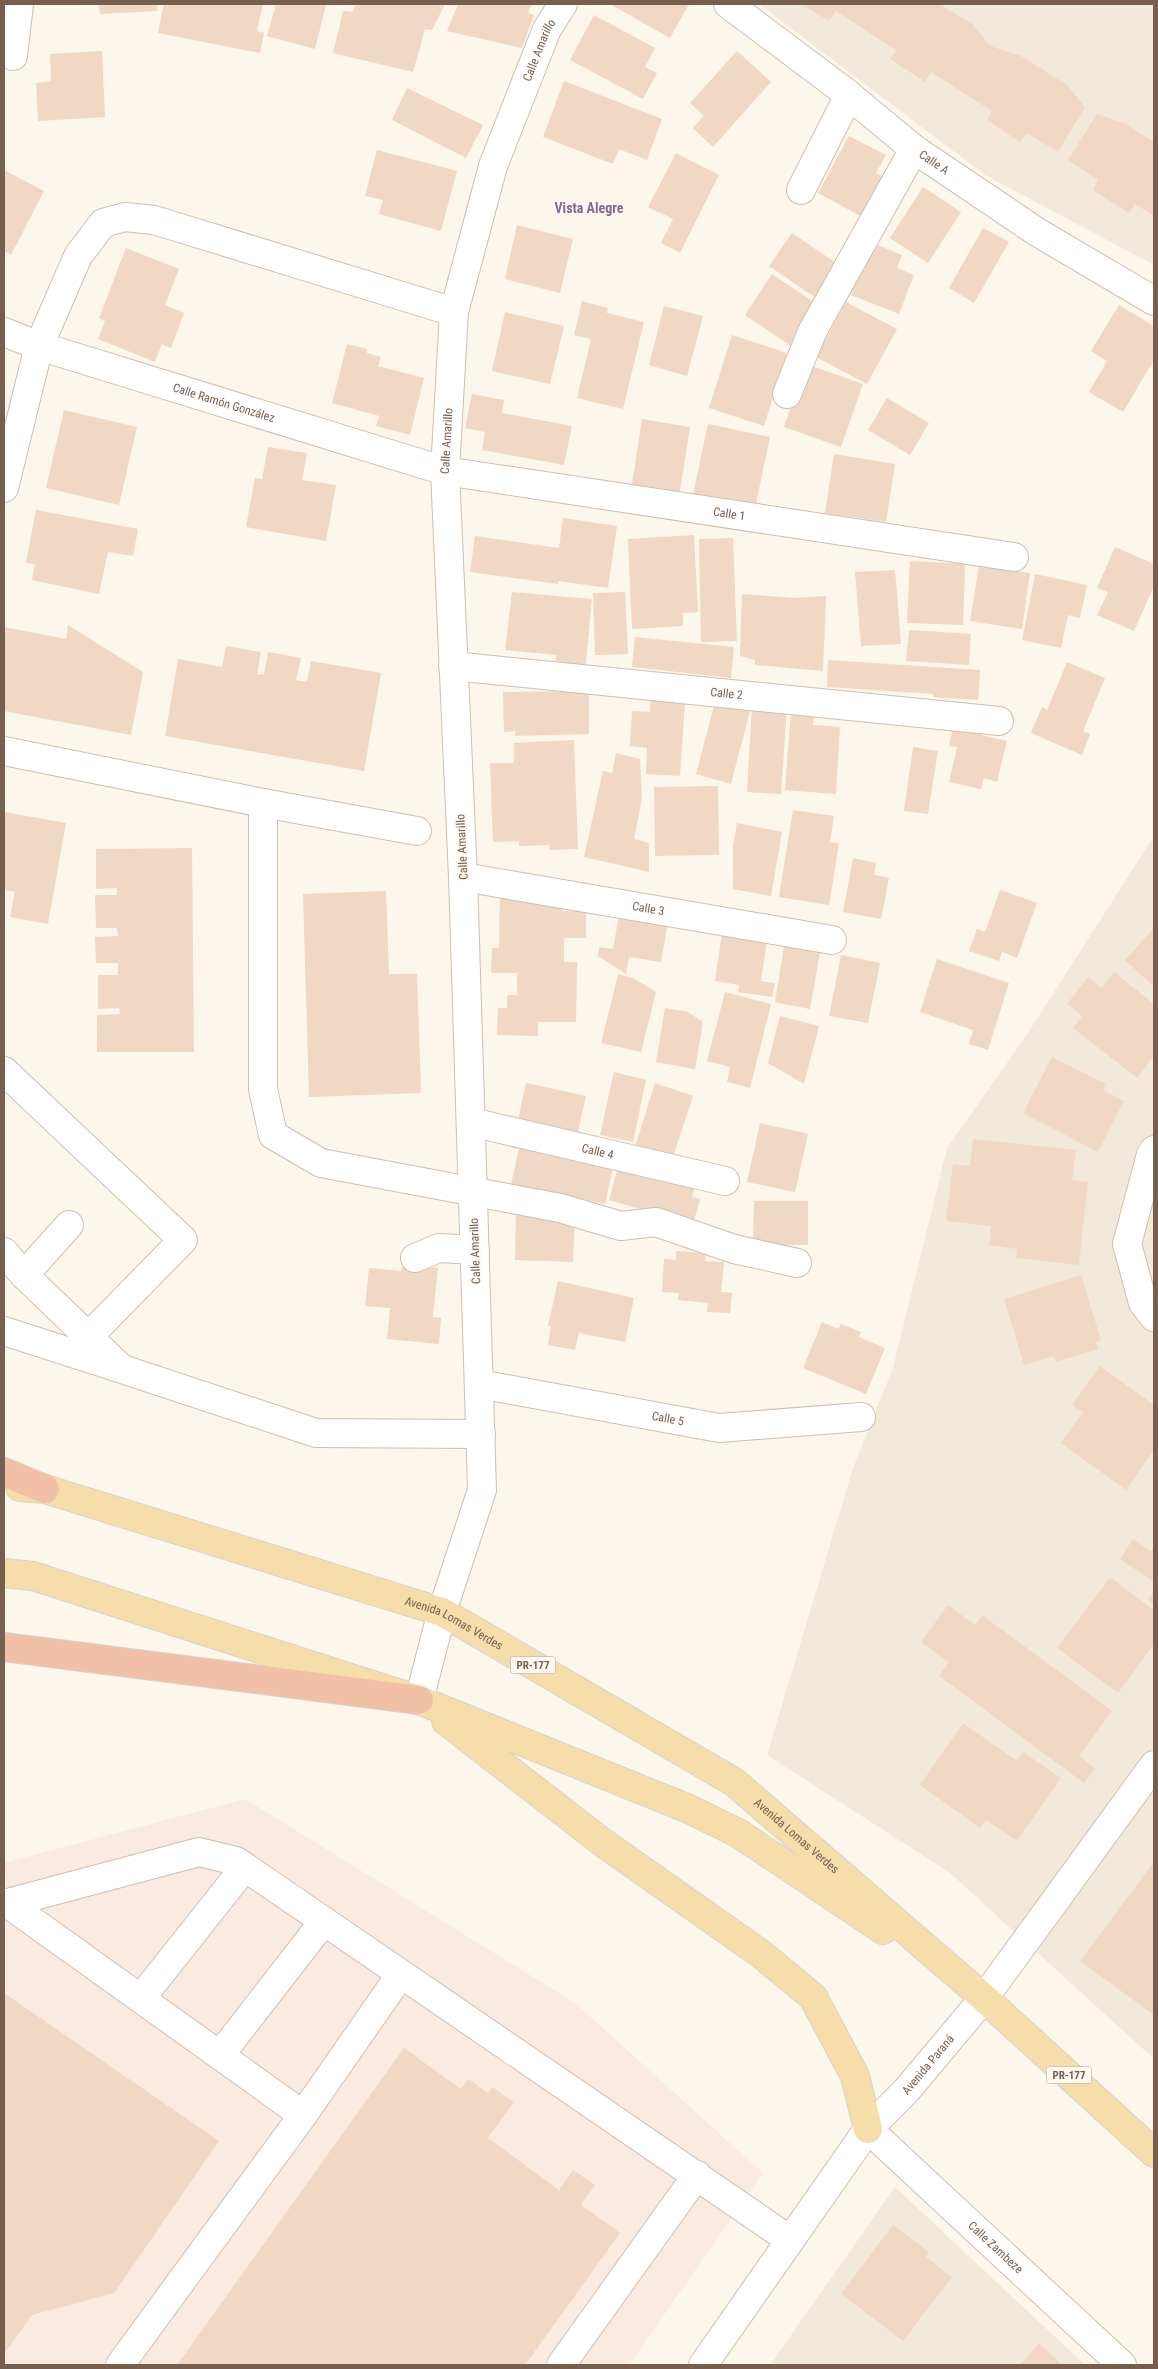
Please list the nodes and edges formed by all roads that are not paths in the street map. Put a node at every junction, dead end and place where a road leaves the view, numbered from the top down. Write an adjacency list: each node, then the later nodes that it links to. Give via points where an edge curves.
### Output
1 (19, 4): 4 (street)
2 (563, 4): 9 (street, Calle Amarillo, via 547,30 493,166)
3 (728, 4): 5 (street, Calle A)
4 (12, 56)
5 (849, 95): 6 (street, Calle A); 7 (street)
6 (914, 149): 8 (street, Calle A, via 1037,232); 12 (street, via 812,332)
7 (801, 190)
8 (1154, 302)
9 (454, 312): 11 (street, via 154,220 125,217 103,223 78,256); 13 (street, Calle Amarillo)
10 (4, 332): 11 (street, Calle Ramón González)
11 (39, 346): 13 (street, Calle Ramón González); 14 (street)
12 (787, 394)
13 (446, 471): 15 (street, Calle 1); 16 (street, Calle Amarillo)
14 (4, 488)
15 (1014, 557)
16 (454, 666): 17 (street, Calle 2); 21 (street, Calle Amarillo)
17 (999, 721)
18 (4, 751): 19 (street)
19 (263, 803): 20 (street); 27 (street, via 263,1089 273,1135 321,1163)
20 (417, 830)
21 (463, 878): 22 (street, Calle 3); 24 (street, Calle Amarillo)
22 (832, 940)
23 (4, 1071): 36 (street, via 183,1240)
24 (471, 1122): 26 (street, Calle 4); 27 (street, Calle Amarillo)
25 (1154, 1150): 34 (street, via 1128,1244 1143,1302)
26 (725, 1181)
27 (474, 1192): 29 (street, Calle Amarillo); 32 (street, via 560,1208 621,1226 656,1222 734,1248)
28 (69, 1225): 33 (street)
29 (475, 1250): 31 (street, via 439,1248); 38 (street, Calle Amarillo)
30 (4, 1252): 33 (street)
31 (415, 1258)
32 (797, 1263)
33 (24, 1275): 36 (street)
34 (1154, 1316)
35 (4, 1331): 37 (street)
36 (90, 1336): 37 (street)
37 (122, 1369): 40 (street, via 316,1433)
38 (479, 1384): 39 (street, Calle 5, via 718,1428); 40 (street, Calle Amarillo)
39 (861, 1417)
40 (481, 1434): 45 (street, Calle Amarillo, via 482,1490)
41 (4, 1472): 43 (highway)
42 (4, 1486): 43 (main road, Avenida Lomas Verdes / PR-177)
43 (45, 1489): 45 (main road, Avenida Lomas Verdes / PR-177)
44 (4, 1573): 47 (main road, Avenida Lomas Verdes / PR-177, via 33,1576)
45 (442, 1612): 47 (street, Calle Amarillo); 54 (main road, Avenida Lomas Verdes / PR-177, via 734,1782)
46 (4, 1647): 47 (highway)
47 (419, 1700): 54 (main road, Avenida Lomas Verdes / PR-177, via 689,1809 738,1833); 57 (main road, via 602,1842 761,1954 813,1997 855,2076)
48 (1154, 1765): 54 (street, Avenida Paraná)
49 (245, 1867): 50 (street, via 236,1861 199,1852); 51 (street); 53 (street)
50 (6, 1904): 53 (street)
51 (324, 1921): 52 (street); 55 (street)
52 (401, 1974): 56 (street); 59 (street)
53 (141, 1998): 55 (street)
54 (984, 1998): 57 (street, Avenida Paraná, via 906,2091); 58 (main road, Avenida Lomas Verdes / PR-177)
55 (220, 2055): 56 (street)
56 (303, 2115): 61 (street)
57 (868, 2129): 60 (street, Avenida Paraná); 64 (street, Calle Zambeze)
58 (1154, 2153)
59 (697, 2175): 60 (street); 62 (street)
60 (790, 2240): 63 (street, Avenida Paraná)
61 (120, 2365)
62 (561, 2365)
63 (703, 2365)
64 (1122, 2365)

